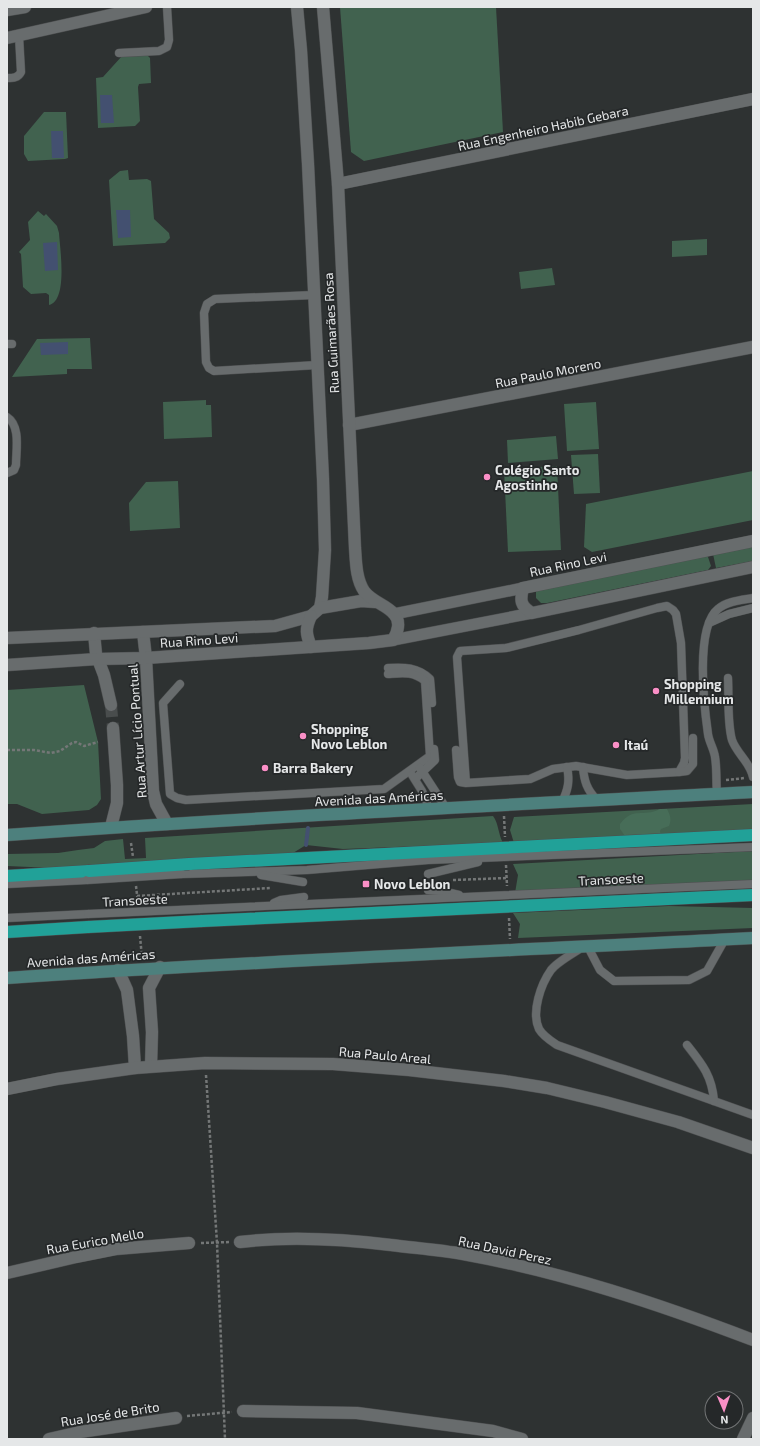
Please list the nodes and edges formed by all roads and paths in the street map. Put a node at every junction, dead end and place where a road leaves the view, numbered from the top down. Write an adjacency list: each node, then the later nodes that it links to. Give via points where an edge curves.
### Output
1 (24, 7): 6 (street)
2 (146, 7): 7 (street)
3 (167, 7): 8 (lane, via 167,47 159,52)
4 (297, 7): 12 (street, Rua Guimarães Rosa, via 308,156)
5 (323, 7): 11 (street, Rua Guimarães Rosa)
6 (7, 10)
7 (13, 37): 9 (lane, via 21,72 15,78)
8 (119, 53)
9 (7, 78)
10 (753, 99): 11 (street, Rua Engenheiro Habib Gebara)
11 (338, 184): 16 (street, Rua Guimarães Rosa)
12 (314, 294): 14 (street, Rua Guimarães Rosa); 14 (lane, via 215,299 207,304 204,313 206,362 214,371)
13 (753, 347): 16 (street, Rua Paulo Moreno)
14 (317, 365): 24 (street, Rua Guimarães Rosa, via 325,550 322,597)
15 (7, 417): 17 (lane, via 16,427 16,465 14,470)
16 (349, 425): 22 (street, Rua Guimarães Rosa, via 358,575 364,590)
17 (7, 473)
18 (753, 541): 20 (street, Rua Rino Levi)
19 (753, 567): 25 (street)
20 (522, 588): 25 (street, Rua Rino Levi, via 522,603 525,609); 26 (street)
21 (753, 598): 27 (lane, via 733,602 718,609)
22 (376, 602): 24 (street, Rua Rino Levi, via 361,601); 26 (street, Rua Guimarães Rosa)
23 (753, 608): 27 (lane, via 729,614)
24 (315, 612): 28 (street, Rua Rino Levi, via 275,626); 32 (street, Rua Guimarães Rosa, via 306,626)
25 (532, 613): 31 (street)
26 (394, 614): 31 (street, via 398,633)
27 (709, 623): 52 (lane, via 702,656 708,734 714,754)
28 (143, 632): 29 (street, Rua Rino Levi); 33 (street, Rua Artur Lício Pontual)
29 (94, 633): 30 (street, Rua Rino Levi); 34 (street, Rua Artur Lício Pontual)
30 (7, 638)
31 (394, 640): 32 (street, Rua Rino Levi)
32 (310, 647): 33 (street, Rua Rino Levi)
33 (146, 658): 34 (street, Rua Rino Levi); 61 (street, Rua Artur Lício Pontual, via 153,791 156,804)
34 (97, 659): 35 (street, Rua Rino Levi); 38 (street, Rua Artur Lício Pontual, via 104,674)
35 (7, 665)
36 (728, 678): 50 (lane, via 732,741 750,766)
37 (180, 684): 47 (lane, via 163,703 170,794 177,798 186,800 384,788)
38 (111, 705)
39 (113, 728): 62 (street, Rua Artur Lício Pontual, via 117,803)
40 (693, 738): 49 (lane, via 693,764 687,771)
41 (98, 742): 42 (path, via 84,746 76,742 51,753)
42 (7, 750)
43 (456, 750): 53 (lane, via 459,780)
44 (418, 765): 47 (lane); 48 (lane); 48 (lane, via 430,756 425,681 418,675 388,671 403,667 421,671 430,679 435,760)
45 (567, 767): 46 (lane); 53 (lane, via 553,769 530,779); 57 (lane, via 569,786)
46 (583, 767): 49 (lane, via 627,775); 56 (lane, via 586,787)
47 (409, 771): 51 (lane)
48 (423, 772): 51 (lane); 58 (lane)
49 (679, 772): 53 (lane, via 685,758 681,643 676,614 667,606 506,648 460,651 457,657)
50 (749, 778): 52 (path)
51 (415, 779): 59 (lane)
52 (716, 780): 55 (lane)
53 (466, 783)
54 (753, 792): 55 (main road, Avenida das Américas)
55 (717, 794): 56 (main road, Avenida das Américas)
56 (597, 800): 57 (main road, Avenida das Américas)
57 (562, 802): 58 (main road, Avenida das Américas)
58 (446, 808): 59 (main road, Avenida das Américas)
59 (429, 809): 61 (main road, Avenida das Américas)
60 (504, 814): 65 (path)
61 (167, 824): 62 (main road, Avenida das Américas)
62 (111, 828): 63 (main road, Avenida das Américas)
63 (7, 835)
64 (753, 835): 69 (highway)
65 (506, 843)
66 (753, 847): 67 (lane, Transoeste)
67 (493, 858): 70 (lane, Transoeste); 71 (lane, Transoeste)
68 (506, 860): 74 (path)
69 (186, 869): 70 (lane, Transoeste); 72 (highway, bridge)
70 (251, 872): 76 (lane, Transoeste)
71 (428, 874)
72 (88, 875): 73 (highway); 77 (lane)
73 (7, 876)
74 (507, 878): 75 (path); 81 (path)
75 (452, 880)
76 (303, 882)
77 (7, 884)
78 (753, 884): 85 (lane, Transoeste)
79 (272, 888): 83 (path)
80 (428, 890): 85 (lane, Transoeste)
81 (508, 893)
82 (753, 895): 88 (highway)
83 (138, 896)
84 (304, 897): 86 (lane, Transoeste, via 281,900)
85 (469, 897): 86 (lane, Transoeste)
86 (263, 906): 88 (lane, Transoeste)
87 (508, 914): 93 (path)
88 (201, 915): 89 (lane, Transoeste, bridge, via 88,914); 90 (highway, bridge, via 88,927)
89 (7, 918)
90 (7, 932)
91 (753, 938): 92 (main road, Avenida das Américas)
92 (725, 939): 94 (main road, Avenida das Américas); 94 (lane, via 707,971 689,980 615,982 600,970)
93 (510, 942)
94 (584, 947): 95 (main road, Avenida das Américas); 103 (lane, via 552,969 538,996 539,1028 547,1038 557,1045)
95 (160, 967): 96 (main road, Avenida das Américas); 100 (street, via 149,988)
96 (118, 970): 97 (main road, Avenida das Américas); 101 (street, via 127,990)
97 (7, 978)
98 (687, 1045): 103 (lane, via 708,1076 713,1088)
99 (205, 1063): 100 (street, Rua Paulo Areal); 105 (street, Rua Paulo Areal, via 333,1064 504,1081 605,1102 678,1122); 108 (path)
100 (151, 1066): 101 (street, Rua Paulo Areal)
101 (135, 1068): 102 (street, Rua Paulo Areal)
102 (7, 1089)
103 (714, 1101): 104 (lane)
104 (753, 1115)
105 (753, 1148)
106 (240, 1242): 108 (path); 110 (street, Rua David Perez, via 264,1239 363,1242 463,1254 630,1296)
107 (188, 1243): 108 (path); 109 (street, Rua Eurico Mello, via 116,1249)
108 (217, 1243): 112 (path)
109 (7, 1273)
110 (753, 1340)
111 (243, 1411): 112 (path); 117 (street, via 357,1412 493,1430)
112 (224, 1412): 113 (path); 116 (path)
113 (176, 1418): 115 (street, Rua José de Brito)
114 (753, 1418): 118 (street)
115 (48, 1439)
116 (225, 1439)
117 (522, 1439)
118 (743, 1439)

